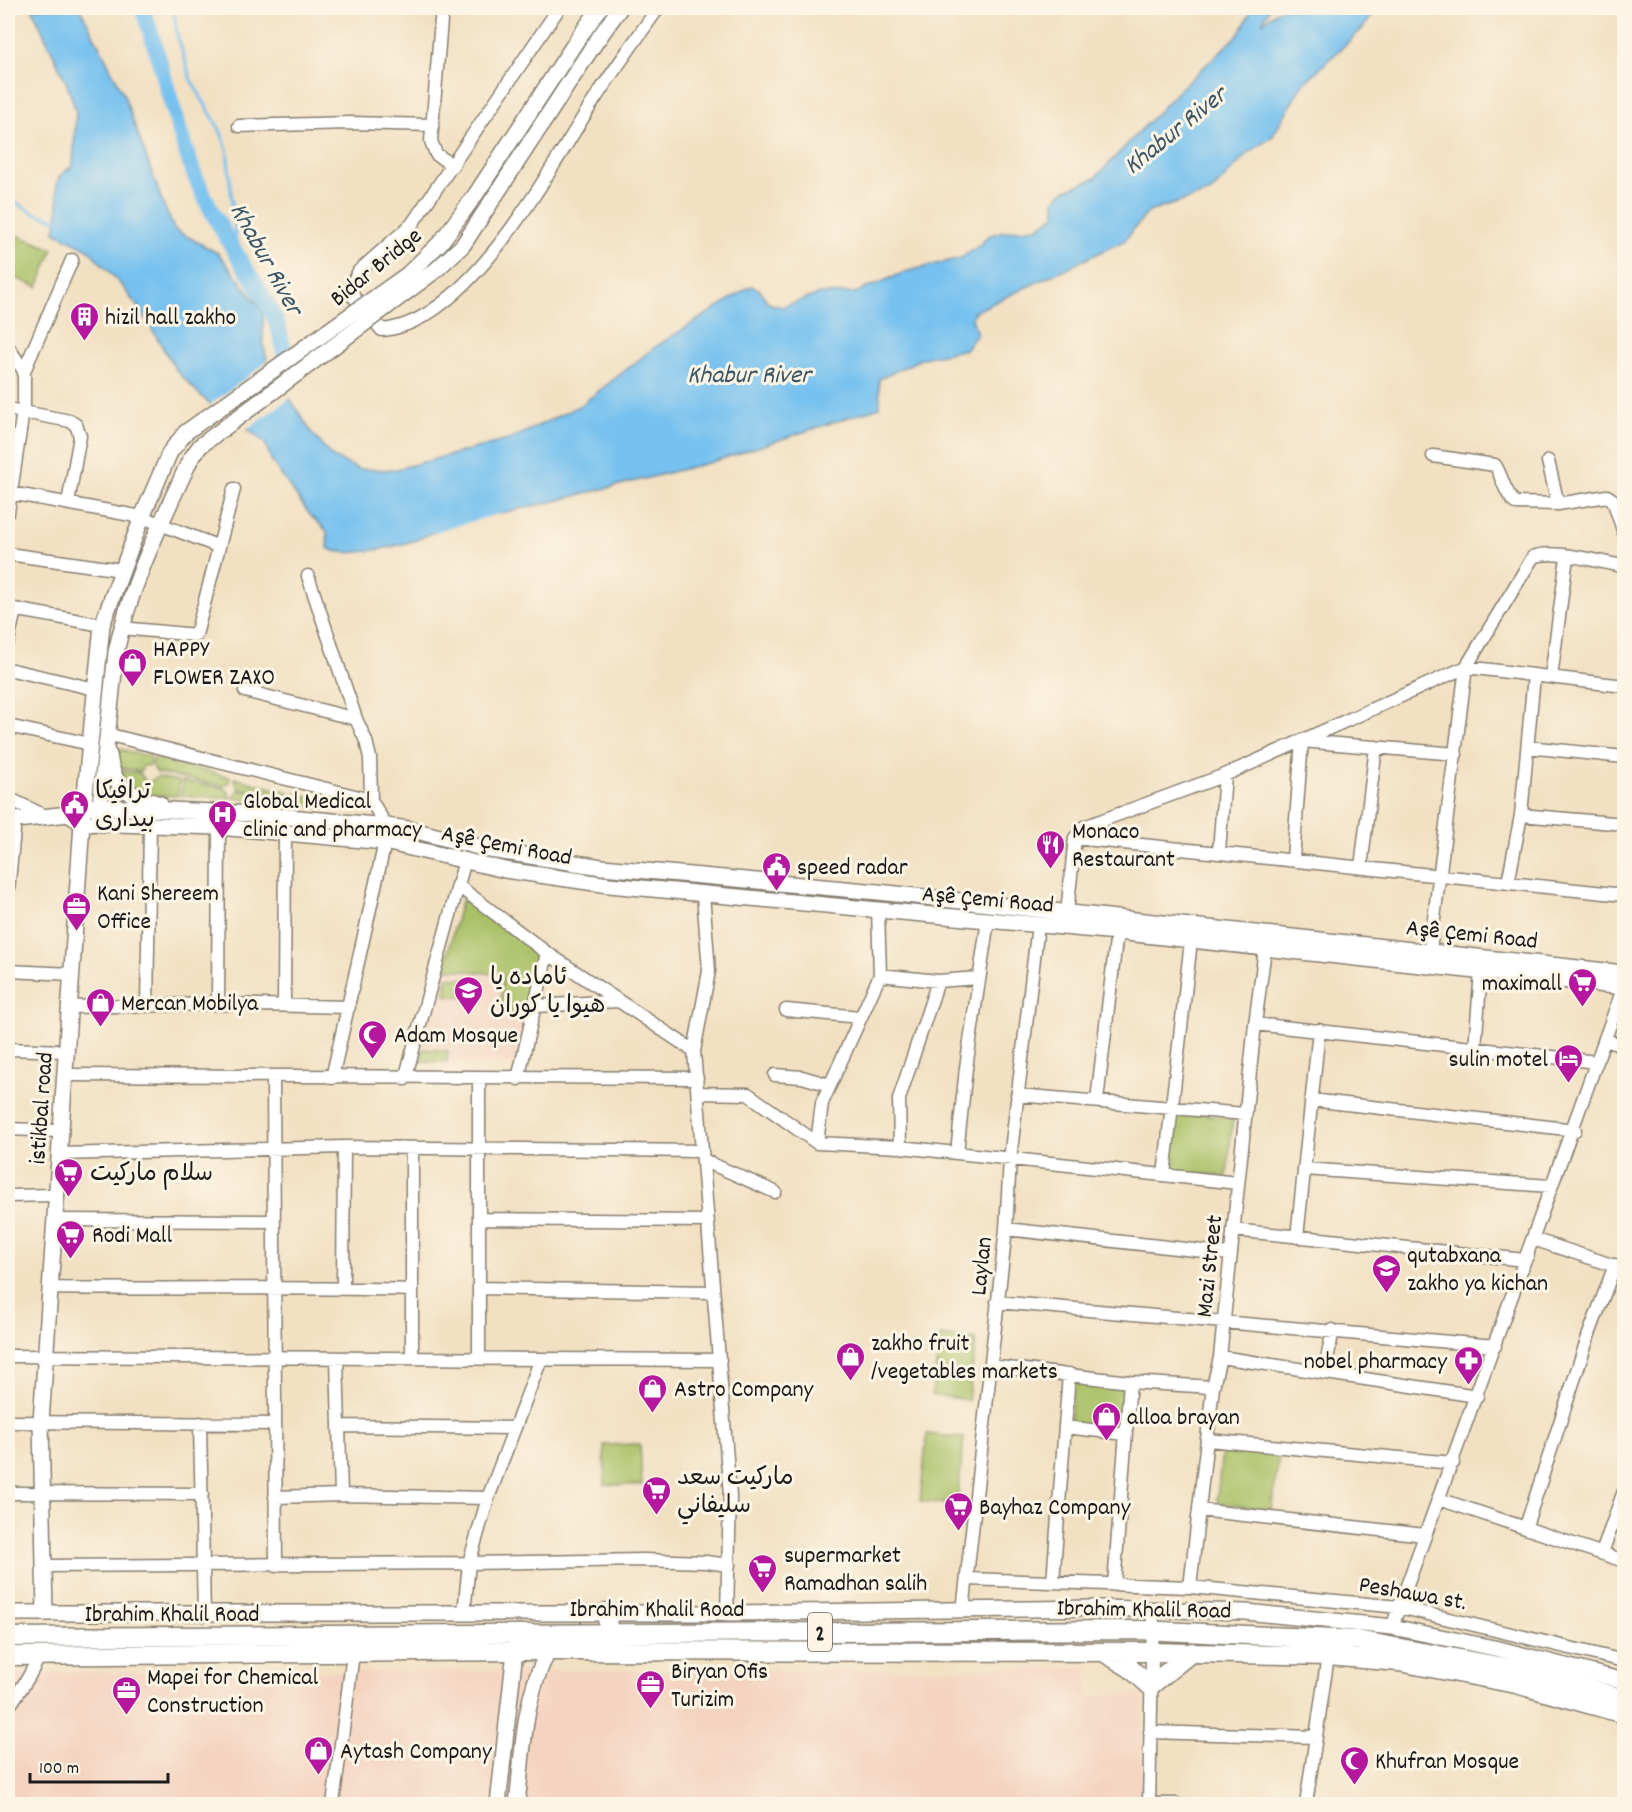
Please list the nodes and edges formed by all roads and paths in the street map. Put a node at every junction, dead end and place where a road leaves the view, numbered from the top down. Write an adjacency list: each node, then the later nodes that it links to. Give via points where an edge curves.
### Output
1 (442, 8): 6 (street)
2 (559, 8): 8 (street)
3 (600, 8): 20 (main road, Bidar Bridge, bridge, via 441,242 408,274 186,432 170,452)
4 (620, 8): 21 (main road, Bidar Bridge, bridge, via 463,245 436,270 200,446 190,459)
5 (658, 8): 8 (street, via 518,220 472,278 440,305 396,329 382,330 352,295 355,276 412,224)
6 (432, 125): 7 (street); 8 (street, via 434,150)
7 (239, 126)
8 (453, 166)
9 (72, 260): 11 (street)
10 (8, 347): 11 (street)
11 (24, 371): 13 (street)
12 (8, 409): 13 (street)
13 (22, 413): 17 (street, via 70,420 76,425 80,436); 18 (street)
14 (1433, 456): 19 (street, via 1495,465 1506,493 1515,503)
15 (1548, 461): 19 (street)
16 (234, 489): 23 (street)
17 (68, 502): 18 (street); 20 (street)
18 (8, 503)
19 (1558, 504): 22 (street, via 1607,496 1613,500)
20 (142, 517): 21 (street); 27 (main road, Bidar Bridge)
21 (161, 523): 23 (street); 31 (main road)
22 (1624, 533)
23 (217, 546): 31 (street, via 196,635)
24 (8, 554): 27 (street)
25 (1567, 557): 26 (street); 33 (street, via 1541,553 1533,557); 36 (street)
26 (1624, 566)
27 (122, 570): 30 (main road, Bidar Bridge)
28 (308, 576): 41 (street)
29 (11, 609): 30 (street); 32 (street)
30 (102, 625): 39 (main road, Bidar Bridge)
31 (121, 627): 43 (main road)
32 (8, 641)
33 (1466, 667): 35 (street); 44 (street); 48 (street)
34 (8, 669): 39 (street)
35 (1534, 675): 36 (street); 47 (street)
36 (1551, 677): 38 (street)
37 (1624, 679): 38 (street)
38 (1624, 686)
39 (95, 688): 45 (main road, Bidar Bridge)
40 (245, 691): 41 (street)
41 (356, 719): 52 (street, via 370,758)
42 (8, 726): 45 (street)
43 (106, 734): 52 (street); 53 (main road); 54 (main road, via 117,784 140,798)
44 (1302, 741): 46 (street); 50 (street); 69 (street)
45 (90, 744): 53 (main road, Bidar Bridge)
46 (1376, 747): 48 (street); 70 (street)
47 (1528, 747): 49 (street); 56 (street)
48 (1456, 754): 71 (street)
49 (1624, 757)
50 (1225, 776): 66 (street, via 1088,825); 67 (street)
51 (8, 798): 57 (street)
52 (371, 800): 65 (street)
53 (92, 807): 54 (main road, Aşê Çemi Road); 55 (main road); 59 (main road, istikbal road); 60 (main road)
54 (186, 810): 65 (main road, Aşê Çemi Road)
55 (68, 814): 57 (main road); 59 (main road)
56 (1521, 815): 61 (street); 72 (street)
57 (47, 817): 58 (main road)
58 (11, 821): 74 (street)
59 (81, 823): 60 (main road, Aşê Çemi Road); 89 (main road, istikbal road)
60 (98, 824): 62 (main road, Aşê Çemi Road)
61 (1624, 824)
62 (150, 825): 63 (main road, Aşê Çemi Road); 97 (street)
63 (219, 827): 64 (main road, Aşê Çemi Road); 95 (street)
64 (285, 833): 65 (main road, Aşê Çemi Road); 96 (street)
65 (385, 834): 68 (main road, Aşê Çemi Road); 78 (main road, Aşê Çemi Road, via 409,829 490,850 602,867); 100 (street)
66 (1075, 838): 67 (street); 78 (street)
67 (1219, 851): 69 (street)
68 (465, 860): 73 (street); 75 (main road, Aşê Çemi Road, via 516,872)
69 (1293, 860): 70 (street)
70 (1361, 867): 71 (street)
71 (1441, 876): 72 (street); 84 (street)
72 (1508, 883): 76 (street)
73 (457, 885): 85 (street); 117 (street)
74 (8, 891)
75 (703, 894): 77 (main road, Aşê Çemi Road); 110 (street, via 709,971)
76 (1624, 895)
77 (878, 910): 79 (main road, Aşê Çemi Road); 90 (street)
78 (1067, 913): 84 (main road, Aşê Çemi Road)
79 (988, 920): 80 (main road, Aşê Çemi Road); 91 (street)
80 (1038, 925): 81 (main road, Aşê Çemi Road); 122 (street, Laylan)
81 (1117, 932): 82 (main road, Aşê Çemi Road); 123 (street)
82 (1191, 941): 83 (main road, Aşê Çemi Road); 125 (street)
83 (1266, 948): 87 (main road, Aşê Çemi Road); 103 (street, Mazi Street)
84 (1430, 950): 88 (main road, Aşê Çemi Road)
85 (548, 953): 94 (street); 98 (street)
86 (8, 971): 89 (street)
87 (1481, 971): 93 (main road, Aşê Çemi Road); 107 (street)
88 (1624, 973)
89 (72, 974): 99 (main road, istikbal road)
90 (880, 975): 92 (street); 102 (street)
91 (978, 978): 92 (street); 136 (street)
92 (938, 981): 131 (street, via 899,1099)
93 (1624, 987): 105 (street)
94 (618, 1001): 98 (street); 110 (street)
95 (218, 1004): 96 (street); 97 (street)
96 (284, 1005): 100 (street)
97 (147, 1006): 99 (street)
98 (536, 1006): 119 (street)
99 (69, 1007): 109 (main road, istikbal road)
100 (349, 1007): 115 (street)
101 (786, 1010): 102 (street)
102 (860, 1017): 120 (street)
103 (1255, 1024): 104 (street); 126 (street, Mazi Street)
104 (1319, 1030): 107 (street); 124 (street)
105 (1605, 1040): 106 (street); 111 (street)
106 (1624, 1046)
107 (1475, 1048): 111 (street)
108 (8, 1049): 109 (street)
109 (66, 1051): 113 (main road, istikbal road)
110 (694, 1051): 116 (street)
111 (1597, 1062): 128 (street)
112 (775, 1075): 120 (street)
113 (65, 1076): 114 (street); 129 (main road, istikbal road)
114 (273, 1078): 115 (street); 135 (street)
115 (332, 1078): 117 (street)
116 (697, 1078): 119 (street); 121 (street)
117 (405, 1079): 118 (street)
118 (479, 1079): 119 (street); 134 (street)
119 (518, 1079)
120 (830, 1085): 130 (street, via 822,1103)
121 (698, 1094): 130 (street, via 748,1094); 138 (street)
122 (1017, 1095): 123 (street); 139 (street, Laylan)
123 (1097, 1100): 125 (street)
124 (1311, 1100): 128 (street); 140 (street)
125 (1169, 1107): 126 (street); 141 (street)
126 (1245, 1114): 142 (street, Mazi Street)
127 (8, 1129): 129 (street)
128 (1575, 1130): 143 (street)
129 (60, 1131): 137 (main road, istikbal road)
130 (817, 1143): 131 (street)
131 (900, 1147): 136 (street)
132 (344, 1148): 133 (street); 135 (street); 159 (street)
133 (412, 1148): 134 (street); 162 (street)
134 (479, 1148): 138 (street); 147 (street)
135 (274, 1149): 137 (street); 149 (street)
136 (957, 1153): 139 (street)
137 (59, 1154): 145 (main road, istikbal road)
138 (702, 1155): 144 (street); 150 (street)
139 (1010, 1159): 141 (street); 151 (street, Laylan)
140 (1304, 1169): 143 (street); 153 (street)
141 (1164, 1175): 142 (street)
142 (1238, 1183): 152 (street, Mazi Street)
143 (1551, 1186): 154 (street)
144 (775, 1192)
145 (56, 1195): 146 (street); 148 (main road, istikbal road)
146 (8, 1196)
147 (479, 1219): 150 (street); 160 (street)
148 (55, 1220): 149 (street); 158 (main road, istikbal road)
149 (274, 1221): 161 (street)
150 (707, 1221): 163 (street)
151 (1006, 1229): 156 (street); 164 (street, Laylan)
152 (1233, 1230): 153 (street); 156 (street, Mazi Street)
153 (1297, 1237): 155 (street, via 1525,1260)
154 (1533, 1239): 155 (street); 157 (street)
155 (1528, 1252): 167 (street)
156 (1230, 1254): 165 (street, Mazi Street)
157 (1621, 1266): 202 (street, via 1588,1337)
158 (50, 1288): 161 (street); 169 (main road, istikbal road)
159 (342, 1288): 161 (street); 162 (street)
160 (479, 1288): 163 (street); 174 (street)
161 (274, 1289): 171 (street)
162 (411, 1290): 173 (street)
163 (712, 1292): 176 (street)
164 (998, 1302): 165 (street); 177 (street, Laylan)
165 (1223, 1321): 166 (street); 170 (street, Mazi Street)
166 (1333, 1330): 167 (street); 178 (street)
167 (1495, 1346): 182 (street)
168 (8, 1356): 169 (street)
169 (45, 1357): 171 (street); 184 (main road, istikbal road)
170 (1220, 1357): 178 (street); 181 (street, Mazi Street)
171 (274, 1358): 172 (street); 186 (street)
172 (337, 1358): 173 (street); 187 (street)
173 (412, 1358): 174 (street)
174 (479, 1358): 175 (street)
175 (541, 1359): 176 (street); 189 (street)
176 (720, 1360): 207 (street, via 730,1496)
177 (990, 1366): 179 (street); 211 (street, Laylan)
178 (1324, 1373): 182 (street)
179 (1069, 1374): 180 (street); 188 (street)
180 (1130, 1382): 181 (street); 190 (street)
181 (1213, 1387): 191 (street, Mazi Street)
182 (1477, 1396): 192 (street)
183 (8, 1422): 184 (street)
184 (41, 1422): 185 (street); 195 (main road, istikbal road)
185 (200, 1423): 186 (street); 196 (street)
186 (275, 1424): 198 (street)
187 (339, 1426): 189 (street); 197 (street)
188 (1065, 1427): 190 (street); 212 (street)
189 (515, 1428): 199 (street)
190 (1126, 1434): 213 (street)
191 (1208, 1440): 192 (street); 201 (street, Mazi Street)
192 (1453, 1463): 200 (street)
193 (1624, 1491): 204 (street)
194 (8, 1493): 195 (street)
195 (41, 1493): 196 (street); 208 (main road, istikbal road)
196 (202, 1494): 209 (street)
197 (341, 1495): 198 (street); 199 (street)
198 (276, 1497): 210 (street)
199 (488, 1498): 206 (street)
200 (1439, 1499): 202 (street); 203 (street)
201 (1199, 1510): 203 (street); 214 (street, Mazi Street)
202 (1526, 1526): 204 (street)
203 (1425, 1535): 215 (street)
204 (1602, 1553): 205 (street)
205 (1624, 1561)
206 (469, 1563): 207 (street, via 643,1560); 210 (street); 222 (street)
207 (729, 1565): 220 (street)
208 (44, 1566): 209 (street); 218 (main road, istikbal road)
209 (202, 1566): 210 (street); 223 (street)
210 (276, 1566)
211 (967, 1579): 212 (street, Peshawa st.); 217 (street, Laylan)
212 (1053, 1582): 213 (street, Peshawa st.)
213 (1114, 1585): 214 (street, Peshawa st.)
214 (1190, 1587): 215 (street, Peshawa st.)
215 (1399, 1607): 224 (street); 240 (street, Peshawa st.)
216 (1153, 1610): 217 (main road, Ibrahim Khalil Road); 224 (main road, Ibrahim Khalil Road, via 1246,1612); 225 (street)
217 (963, 1611): 220 (main road, Ibrahim Khalil Road)
218 (45, 1612): 221 (main road, Ibrahim Khalil Road); 223 (main road, Ibrahim Khalil Road); 227 (main road); 228 (main road)
219 (608, 1612): 220 (main road, Ibrahim Khalil Road); 222 (main road, Ibrahim Khalil Road); 226 (highway)
220 (728, 1612)
221 (8, 1613)
222 (464, 1613): 223 (main road, Ibrahim Khalil Road)
223 (204, 1615)
224 (1392, 1627): 241 (main road, Ibrahim Khalil Road, via 1509,1651)
225 (1152, 1630): 226 (highway, Ibrahim Khalil Road / 2); 234 (street); 243 (highway, Ibrahim Khalil Road / 2, via 1357,1640 1531,1672)
226 (608, 1633): 229 (highway, Ibrahim Khalil Road / 2)
227 (13, 1637): 228 (highway, Ibrahim Khalil Road / 2)
228 (75, 1637): 230 (highway, Ibrahim Khalil Road / 2)
229 (310, 1645): 230 (highway, Ibrahim Khalil Road / 2); 236 (highway, Ibrahim Khalil Road / 2)
230 (255, 1646): 237 (highway, Ibrahim Khalil Road / 2)
231 (515, 1651): 232 (highway, Ibrahim Khalil Road / 2); 236 (highway, Ibrahim Khalil Road / 2); 249 (main road)
232 (548, 1652): 233 (highway, Ibrahim Khalil Road / 2); 250 (main road, via 530,1695)
233 (1103, 1652): 234 (highway, Ibrahim Khalil Road / 2); 242 (highway)
234 (1152, 1652): 235 (highway, Ibrahim Khalil Road / 2); 242 (street)
235 (1192, 1652): 239 (highway, Ibrahim Khalil Road / 2); 242 (highway)
236 (353, 1654): 248 (street)
237 (40, 1655): 238 (highway, Ibrahim Khalil Road / 2); 244 (street)
238 (8, 1656)
239 (1328, 1656): 245 (highway, Ibrahim Khalil Road / 2, via 1399,1662 1515,1684); 247 (street)
240 (1624, 1661)
241 (1624, 1681)
242 (1150, 1686): 246 (street)
243 (1624, 1699)
244 (8, 1708)
245 (1624, 1714)
246 (1150, 1732): 247 (street); 251 (street)
247 (1316, 1737): 253 (street)
248 (333, 1804)
249 (498, 1804)
250 (517, 1804)
251 (1149, 1804): 252 (street)
252 (1176, 1804)
253 (1306, 1804)

